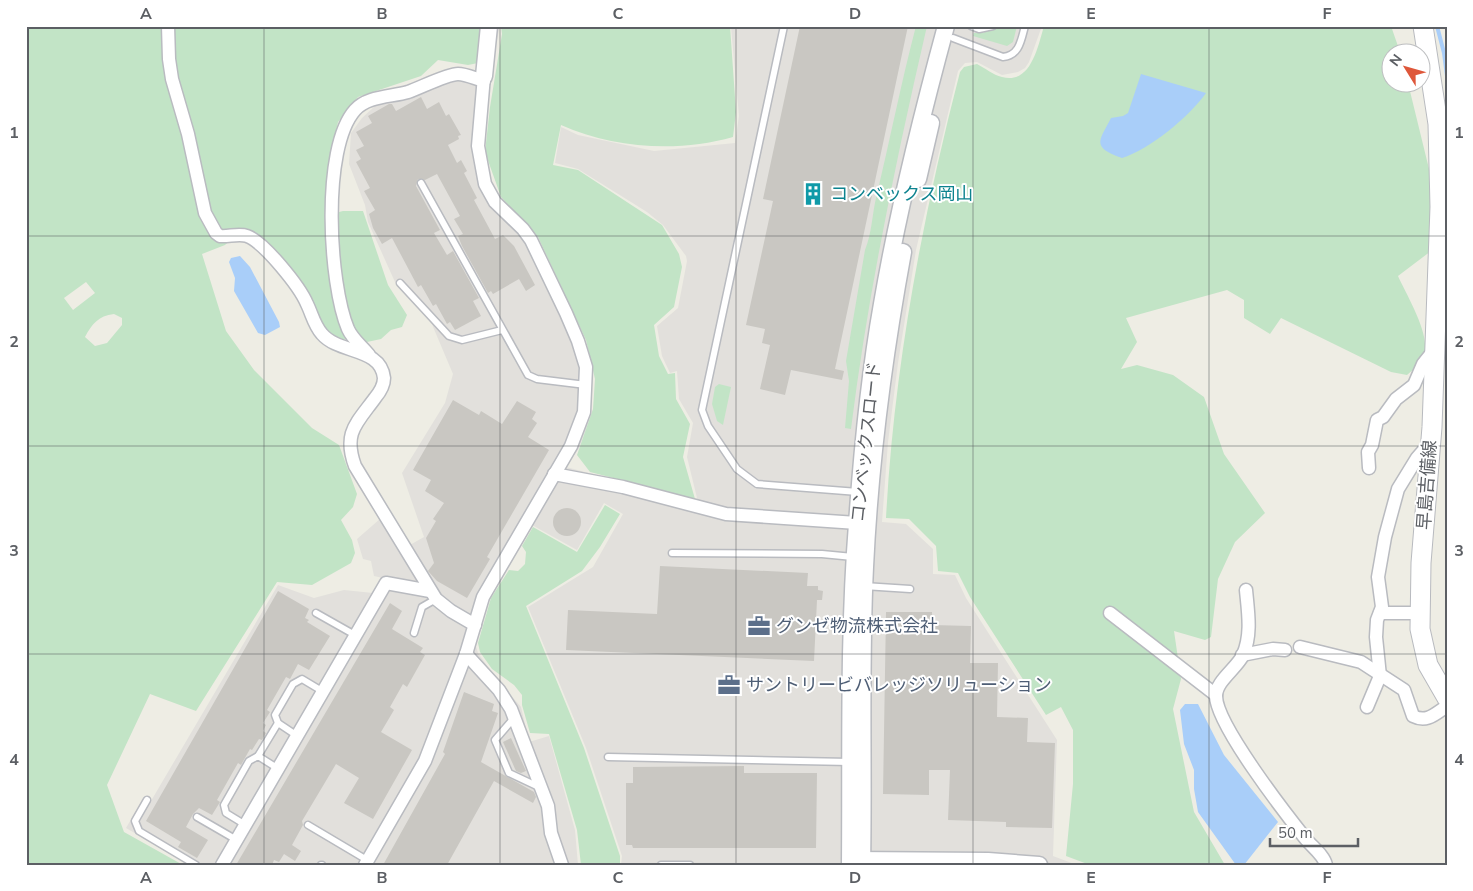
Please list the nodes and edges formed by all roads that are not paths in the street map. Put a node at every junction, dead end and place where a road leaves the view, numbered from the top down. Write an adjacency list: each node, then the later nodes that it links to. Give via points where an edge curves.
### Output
1 (168, 26): 14 (street, via 172,79 205,213 212,226 220,236 244,235 262,246 301,293 322,335 345,349)
2 (489, 26): 9 (street)
3 (784, 26): 19 (lane, via 702,410 708,426 737,469 757,484)
4 (971, 26): 5 (lane, via 979,29)
5 (993, 26)
6 (1025, 26): 8 (lane, via 1018,49 1003,57)
7 (1423, 26): 13 (main road, 早島吉備線, via 1440,147)
8 (952, 30): 19 (street, コンベックスロード, via 914,146 882,305 869,393); 22 (street, コンベックスロード, via 893,307)
9 (484, 78): 14 (street, via 458,74 408,92 372,100 356,109 342,132 330,227 338,294 348,329); 15 (street, via 478,146 485,184 495,202 532,240 578,341 586,367)
10 (421, 183): 12 (lane)
11 (400, 283): 12 (lane, via 449,336 462,340)
12 (502, 330): 15 (lane, via 528,375)
13 (1436, 349): 16 (main road, 早島吉備線); 17 (street, via 1423,364 1414,385 1377,420 1368,452)
14 (369, 355): 26 (street, via 382,371 384,382 350,433 349,450 355,466)
15 (586, 385): 18 (street, via 580,426)
16 (1430, 442): 29 (street, via 1406,474 1392,507 1379,563); 30 (main road, 早島吉備線)
17 (1369, 468)
18 (554, 474): 20 (street, via 623,487 726,514); 31 (street, via 483,596)
19 (860, 492): 20 (street, コンベックスロード)
20 (857, 523): 22 (street, コンベックスロード)
21 (672, 554): 22 (lane, via 822,554)
22 (860, 558): 23 (street, コンベックスロード)
23 (859, 586): 24 (lane); 49 (street, コンベックスロード, via 850,650)
24 (910, 589)
25 (1246, 590): 37 (street, via 1250,625)
26 (433, 595): 31 (street, via 451,611); 32 (lane, via 422,607); 33 (street, via 386,583)
27 (316, 613): 33 (lane)
28 (1110, 613): 40 (street)
29 (1380, 613): 30 (street); 38 (street, via 1376,637)
30 (1419, 614): 41 (main road, 早島吉備線, via 1422,648 1437,684)
31 (475, 624): 36 (street)
32 (414, 634)
33 (355, 635): 39 (street)
34 (1300, 647): 38 (street, via 1361,662)
35 (1285, 650): 37 (street)
36 (466, 654): 44 (street, via 499,690); 57 (street, via 425,761)
37 (1242, 655): 40 (street)
38 (1380, 676): 42 (street, via 1404,690 1413,716 1421,721); 43 (street)
39 (322, 691): 45 (lane, via 302,679 293,684 275,715); 46 (street)
40 (1216, 695): 65 (street, via 1242,752)
41 (1447, 698)
42 (1447, 706)
43 (1367, 707)
44 (515, 717): 51 (street); 51 (lane, via 495,740 508,773)
45 (278, 724): 46 (lane); 47 (lane)
46 (296, 735): 50 (street)
47 (258, 756): 50 (lane); 54 (lane, via 249,762 224,805 226,813)
48 (608, 757): 49 (lane)
49 (856, 762): 58 (street, コンベックスロード)
50 (277, 768): 54 (street)
51 (541, 788): 61 (street)
52 (147, 800): 59 (lane, via 134,821 139,831)
53 (197, 817): 56 (lane)
54 (244, 824): 56 (street)
55 (308, 825): 57 (lane)
56 (236, 839): 60 (street)
57 (366, 863)
58 (856, 863): 64 (street, via 997,861)
59 (196, 865)
60 (222, 865)
61 (562, 865)
62 (661, 865): 63 (lane)
63 (690, 865)
64 (1039, 865)
65 (1326, 865)

